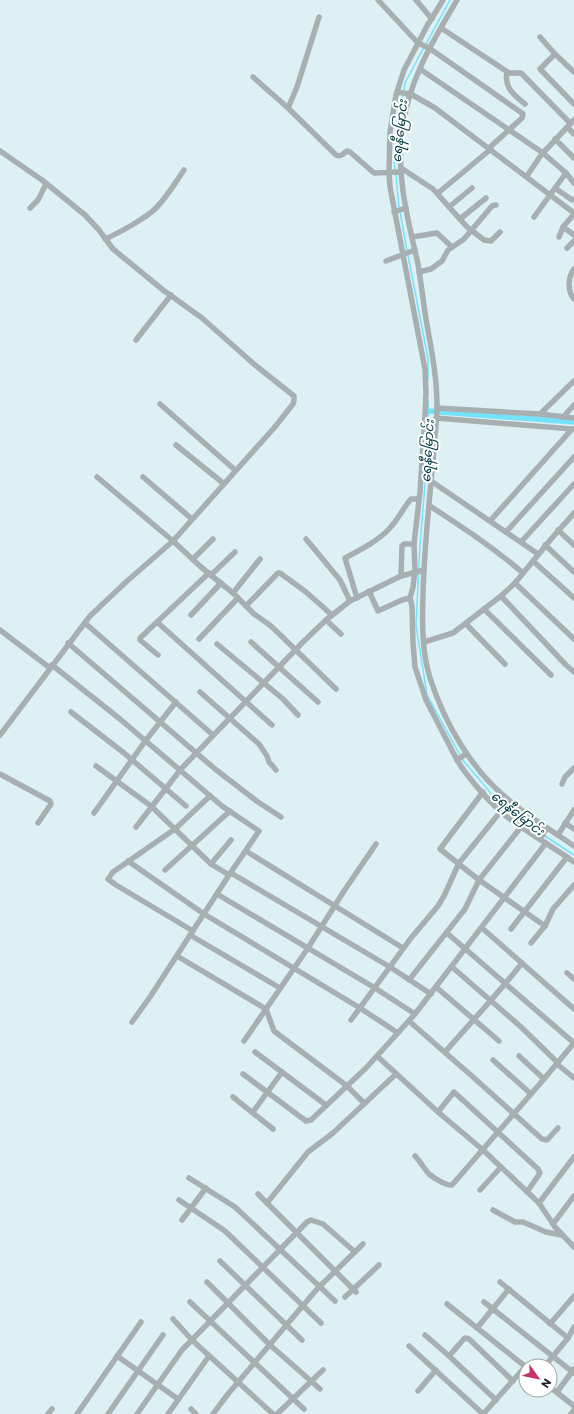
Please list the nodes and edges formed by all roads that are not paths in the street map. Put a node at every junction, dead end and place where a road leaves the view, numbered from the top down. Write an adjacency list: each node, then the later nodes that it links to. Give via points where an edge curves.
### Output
1 (378, 0): 9 (street)
2 (416, 0): 6 (street)
3 (443, 0): 6 (street)
4 (457, 0): 7 (street)
5 (319, 17): 20 (street)
6 (432, 19): 9 (street)
7 (441, 28): 10 (street); 13 (street)
8 (540, 38): 11 (street)
9 (419, 43): 10 (street); 16 (street, via 404,70)
10 (429, 47): 12 (street); 22 (street, via 519,111 523,116)
11 (555, 54): 14 (street); 19 (street, via 540,70)
12 (420, 70): 17 (street); 22 (street)
13 (507, 72): 18 (street, via 508,87); 21 (street, via 519,73 526,78)
14 (574, 72)
15 (253, 77): 20 (street)
16 (398, 92): 17 (street); 31 (street, via 390,132)
17 (409, 94): 25 (street, via 435,108); 30 (street, via 401,133)
18 (525, 104)
19 (574, 104)
20 (288, 108): 31 (street, via 336,155 342,155 347,151 372,172)
21 (570, 123): 23 (street); 24 (street)
22 (509, 130): 25 (street); 27 (street)
23 (574, 134)
24 (555, 139): 27 (street); 28 (street)
25 (490, 149): 33 (street); 38 (street)
26 (0, 151): 35 (street)
27 (543, 153): 32 (street); 33 (street)
28 (574, 158)
29 (184, 170): 56 (street, via 156,208)
30 (400, 171): 31 (street); 38 (street); 45 (street)
31 (389, 173): 46 (street)
32 (566, 173): 34 (street); 37 (street)
33 (527, 176): 39 (street)
34 (574, 183)
35 (46, 184): 44 (street, via 38,200); 56 (street, via 85,215)
36 (472, 188): 43 (street)
37 (555, 188): 39 (street); 41 (street)
38 (438, 193): 43 (street)
39 (551, 195): 47 (street); 48 (street)
40 (486, 198): 49 (street)
41 (574, 199)
42 (496, 205): 51 (street, via 492,206)
43 (449, 206): 49 (street)
44 (30, 208)
45 (405, 208): 46 (street); 54 (street)
46 (395, 212): 61 (street)
47 (574, 213): 50 (street)
48 (534, 217)
49 (460, 219): 51 (street)
50 (563, 226): 53 (street); 55 (street)
51 (471, 230): 52 (street, via 488,242); 58 (street, via 464,239)
52 (500, 232)
53 (574, 235)
54 (412, 237): 58 (street, via 437,233); 60 (street)
55 (559, 237)
56 (106, 238): 66 (street, via 113,249)
57 (574, 241): 59 (street)
58 (452, 247): 64 (street, via 445,258 431,269)
59 (567, 248)
60 (414, 250): 61 (street); 64 (street)
61 (404, 255): 62 (street); 86 (street, via 425,369 425,415)
62 (386, 261)
63 (574, 269): 65 (street)
64 (419, 272): 72 (street, via 433,357)
65 (572, 276): 67 (street, via 570,293)
66 (171, 295): 68 (street); 80 (street, via 294,396 293,404 274,428)
67 (574, 299)
68 (136, 340)
69 (574, 381): 73 (street)
70 (160, 404): 80 (street)
71 (574, 405): 74 (street)
72 (437, 408): 73 (street); 75 (street)
73 (540, 414): 74 (street)
74 (563, 417): 76 (street)
75 (436, 418): 77 (street); 83 (street)
76 (574, 418)
77 (573, 429): 90 (street)
78 (176, 445): 84 (street)
79 (574, 457): 92 (street)
80 (235, 470): 84 (street)
81 (96, 477): 96 (street)
82 (143, 477): 89 (street)
83 (431, 481): 87 (street); 90 (street)
84 (223, 483): 89 (street)
85 (574, 484): 95 (street)
86 (418, 499): 97 (street); 116 (street, via 411,499 396,521 380,537 345,558)
87 (430, 506): 105 (street); 107 (street, via 472,533)
88 (573, 515): 91 (street)
89 (192, 519): 96 (street)
90 (490, 521): 92 (street)
91 (558, 530): 98 (street); 99 (street)
92 (506, 532): 95 (street)
93 (213, 539): 102 (street)
94 (306, 539): 119 (street, via 340,580)
95 (521, 542): 101 (street)
96 (174, 543): 102 (street); 126 (street, via 126,582)
97 (414, 544): 105 (street); 109 (street, via 402,545)
98 (574, 545)
99 (545, 546): 101 (street); 106 (street)
100 (235, 552): 108 (street)
101 (538, 554): 104 (street)
102 (193, 559): 108 (street)
103 (260, 559): 113 (street)
104 (533, 561): 107 (street); 118 (street)
105 (419, 571): 109 (street); 117 (street); 133 (street)
106 (574, 572)
107 (522, 573): 111 (street)
108 (210, 574): 110 (street); 125 (street)
109 (401, 576): 112 (street)
110 (221, 583): 113 (street); 122 (street)
111 (515, 583): 114 (street); 131 (street)
112 (369, 591): 116 (street); 117 (street, via 378,611)
113 (233, 592): 115 (street)
114 (502, 596): 121 (street); 141 (street)
115 (238, 598): 120 (street); 130 (street)
116 (357, 598): 119 (street)
117 (410, 598): 162 (street, via 415,666 426,700)
118 (574, 598)
119 (347, 603): 123 (street)
120 (246, 606): 123 (street, via 280,573); 136 (street)
121 (484, 609): 127 (street); 142 (street)
122 (191, 615)
123 (332, 615): 124 (street)
124 (326, 620): 129 (street); 136 (street)
125 (157, 622): 137 (street, via 140,639); 149 (street)
126 (85, 623): 134 (street); 148 (street)
127 (466, 624): 133 (street, via 453,633); 138 (street)
128 (0, 630): 139 (street)
129 (341, 634)
130 (199, 639)
131 (574, 639)
132 (251, 642): 140 (street)
133 (424, 642): 146 (street)
134 (68, 644): 139 (street); 154 (street)
135 (217, 644): 143 (street)
136 (296, 650): 140 (street); 144 (street)
137 (158, 655)
138 (505, 664)
139 (51, 667): 156 (street); 158 (street)
140 (280, 667): 143 (street); 150 (street)
141 (574, 672)
142 (551, 675)
143 (263, 684): 149 (street); 152 (street, via 283,699)
144 (336, 689)
145 (200, 692): 153 (street)
146 (436, 695): 147 (street); 160 (street)
147 (427, 700)
148 (176, 702): 154 (street); 157 (street)
149 (246, 702): 153 (street); 155 (street)
150 (318, 702)
151 (71, 712): 161 (street)
152 (298, 715)
153 (230, 718): 157 (street); 166 (street, via 259,744)
154 (160, 721): 158 (street); 159 (street)
155 (272, 725)
156 (0, 735)
157 (213, 735): 159 (street)
158 (146, 740): 161 (street); 165 (street)
159 (197, 752): 165 (street); 180 (street, via 234,784)
160 (466, 754): 162 (street); 179 (street, via 495,788)
161 (131, 759): 168 (street); 170 (street)
162 (457, 759): 171 (street)
163 (96, 766): 168 (street)
164 (574, 768): 169 (street)
165 (181, 769): 170 (street); 172 (street)
166 (276, 770)
167 (0, 774): 181 (street, via 50,801 51,804)
168 (116, 780): 173 (street); 178 (street)
169 (562, 784)
170 (165, 788): 173 (street); 174 (street)
171 (483, 792): 177 (street); 199 (street, via 440,849)
172 (210, 796): 176 (street); 185 (street)
173 (151, 806): 184 (street); 185 (street)
174 (186, 806)
175 (574, 810): 182 (street)
176 (230, 811): 193 (street); 195 (street, via 259,831)
177 (501, 811): 183 (street); 199 (street)
178 (94, 813)
179 (528, 816): 183 (street); 186 (street)
180 (280, 817)
181 (38, 823)
182 (565, 823): 187 (street); 188 (street)
183 (522, 826): 189 (street); 203 (street)
184 (136, 827)
185 (173, 827): 193 (street); 197 (street)
186 (546, 828): 188 (street); 189 (street)
187 (574, 828)
188 (556, 834): 194 (street)
189 (540, 838): 191 (street)
190 (231, 840): 200 (street)
191 (546, 843): 196 (street); 206 (street)
192 (376, 844): 207 (street)
193 (192, 846): 200 (street); 201 (street)
194 (574, 846)
195 (246, 851): 202 (street); 207 (street)
196 (567, 857): 198 (street); 208 (street)
197 (128, 862): 209 (street); 214 (street, via 113,872 108,878 109,881)
198 (574, 862)
199 (459, 863): 203 (street); 218 (street, via 444,896)
200 (211, 864): 202 (street)
201 (165, 870)
202 (230, 874): 205 (street); 210 (street)
203 (479, 880): 206 (street); 215 (street, via 465,909)
204 (574, 885): 211 (street, via 553,909)
205 (217, 894): 209 (street); 217 (street)
206 (504, 898): 208 (street); 212 (street)
207 (335, 906): 210 (street); 218 (street)
208 (524, 912): 211 (street); 213 (street)
209 (204, 914): 214 (street); 224 (street)
210 (322, 926): 217 (street); 222 (street)
211 (544, 926): 216 (street)
212 (482, 928): 219 (street); 221 (street)
213 (511, 929)
214 (192, 933): 220 (street); 230 (street)
215 (447, 933): 219 (street); 227 (street)
216 (531, 943)
217 (308, 948): 224 (street); 231 (street)
218 (403, 948): 222 (street)
219 (466, 949): 223 (street); 228 (street)
220 (177, 956): 235 (street); 241 (street)
221 (522, 963): 228 (street); 236 (street)
222 (390, 967): 227 (street); 231 (street)
223 (452, 967): 229 (street); 233 (street)
224 (294, 968): 230 (street); 234 (street)
225 (568, 973): 226 (street)
226 (574, 979)
227 (410, 980): 232 (street)
228 (506, 984): 233 (street); 245 (street)
229 (436, 987): 232 (street); 238 (street)
230 (280, 988): 235 (street)
231 (375, 988): 234 (street); 237 (street)
232 (431, 994): 237 (street)
233 (491, 1001): 238 (street); 251 (street)
234 (360, 1008): 239 (street); 242 (street)
235 (266, 1009): 243 (street); 257 (street, via 274,1031)
236 (574, 1009)
237 (415, 1014): 240 (street)
238 (474, 1019): 244 (street); 247 (street)
239 (351, 1020)
240 (409, 1021): 242 (street); 247 (street)
241 (132, 1022)
242 (398, 1033): 248 (street)
243 (244, 1041)
244 (499, 1041)
245 (574, 1043): 251 (street)
246 (255, 1052): 252 (street)
247 (445, 1052): 265 (street)
248 (377, 1056): 254 (street); 257 (street)
249 (519, 1056): 256 (street)
250 (493, 1060): 259 (street)
251 (558, 1063): 255 (street); 256 (street)
252 (282, 1072): 258 (street); 262 (street)
253 (243, 1074): 258 (street)
254 (396, 1074): 261 (street); 264 (street)
255 (574, 1078)
256 (544, 1079): 259 (street)
257 (347, 1086): 261 (street); 262 (street)
258 (267, 1092): 262 (street, via 306,1121 311,1120); 263 (street)
259 (531, 1094): 265 (street)
260 (233, 1097): 263 (street)
261 (364, 1103): 280 (street, via 333,1133 308,1152)
262 (326, 1105)
263 (252, 1112): 266 (street)
264 (438, 1112): 268 (street, via 454,1092); 269 (street)
265 (515, 1114): 267 (street, via 545,1141); 268 (street)
266 (273, 1128)
267 (558, 1128)
268 (499, 1132): 269 (street); 276 (street, via 540,1173)
269 (483, 1150): 270 (street, via 452,1185 429,1174); 272 (street)
270 (415, 1156)
271 (574, 1158): 281 (street)
272 (501, 1167): 275 (street); 276 (street)
273 (189, 1178): 274 (street)
274 (206, 1188): 282 (street); 291 (street, via 235,1206)
275 (480, 1190)
276 (527, 1192): 281 (street)
277 (258, 1194): 280 (street)
278 (574, 1196): 285 (street)
279 (179, 1200): 282 (street)
280 (267, 1203): 286 (street)
281 (539, 1203): 285 (street)
282 (190, 1208): 284 (street); 295 (street, via 225,1232)
283 (493, 1210): 287 (street, via 515,1222 523,1222 546,1232)
284 (182, 1220)
285 (553, 1224): 287 (street)
286 (297, 1233): 291 (street); 292 (street, via 311,1220 323,1224); 296 (street)
287 (561, 1235): 290 (street)
288 (574, 1237): 290 (street)
289 (363, 1244): 292 (street)
290 (572, 1245)
291 (280, 1250): 295 (street); 300 (street)
292 (355, 1252): 296 (street)
293 (220, 1262): 299 (street)
294 (378, 1265): 302 (street)
295 (263, 1268): 299 (street); 310 (street)
296 (336, 1271): 300 (street); 302 (street)
297 (207, 1282): 308 (street)
298 (500, 1282): 301 (street)
299 (245, 1286): 308 (street); 317 (street)
300 (319, 1287): 305 (street); 310 (street)
301 (509, 1289): 311 (street); 316 (street)
302 (355, 1290): 304 (street)
303 (574, 1296): 316 (street)
304 (345, 1297)
305 (335, 1301)
306 (190, 1302): 314 (street)
307 (484, 1302): 311 (street)
308 (228, 1303): 314 (street); 325 (street)
309 (447, 1304): 319 (street)
310 (303, 1306): 315 (street); 317 (street)
311 (493, 1309): 319 (street); 330 (street)
312 (173, 1319): 323 (street)
313 (141, 1322): 327 (street)
314 (210, 1322): 323 (street); 332 (street)
315 (321, 1323)
316 (550, 1324): 322 (street)
317 (287, 1325): 324 (street); 325 (street)
318 (574, 1327): 322 (street)
319 (477, 1328): 331 (street)
320 (163, 1335): 333 (street)
321 (425, 1335): 329 (street)
322 (568, 1338): 330 (street)
323 (192, 1340): 328 (street); 341 (street)
324 (302, 1340)
325 (270, 1345): 332 (street); 338 (street)
326 (409, 1346): 335 (street)
327 (117, 1356): 333 (street); 353 (street)
328 (209, 1356): 340 (street); 347 (street)
329 (449, 1356): 339 (street, via 467,1338); 348 (street)
330 (552, 1356): 336 (street)
331 (518, 1361)
332 (254, 1364): 340 (street); 346 (street)
333 (138, 1370): 341 (street); 354 (street)
334 (323, 1370): 338 (street)
335 (436, 1370): 343 (street); 348 (street, via 482,1413)
336 (573, 1371): 344 (street)
337 (518, 1375): 339 (street)
338 (311, 1381): 342 (street); 346 (street)
339 (512, 1381): 348 (street)
340 (238, 1382): 358 (street); 359 (street)
341 (158, 1384): 347 (street); 355 (street)
342 (320, 1390)
343 (418, 1391)
344 (558, 1391)
345 (558, 1393): 349 (street)
346 (293, 1399): 351 (street); 360 (street)
347 (178, 1400): 356 (street)
348 (496, 1400)
349 (574, 1406)
350 (191, 1409): 357 (street)
351 (304, 1409)
352 (574, 1410): 361 (street)
353 (77, 1414)
354 (108, 1414)
355 (137, 1414)
356 (168, 1414)
357 (196, 1414)
358 (213, 1414)
359 (273, 1414)
360 (277, 1414)
361 (571, 1414)

